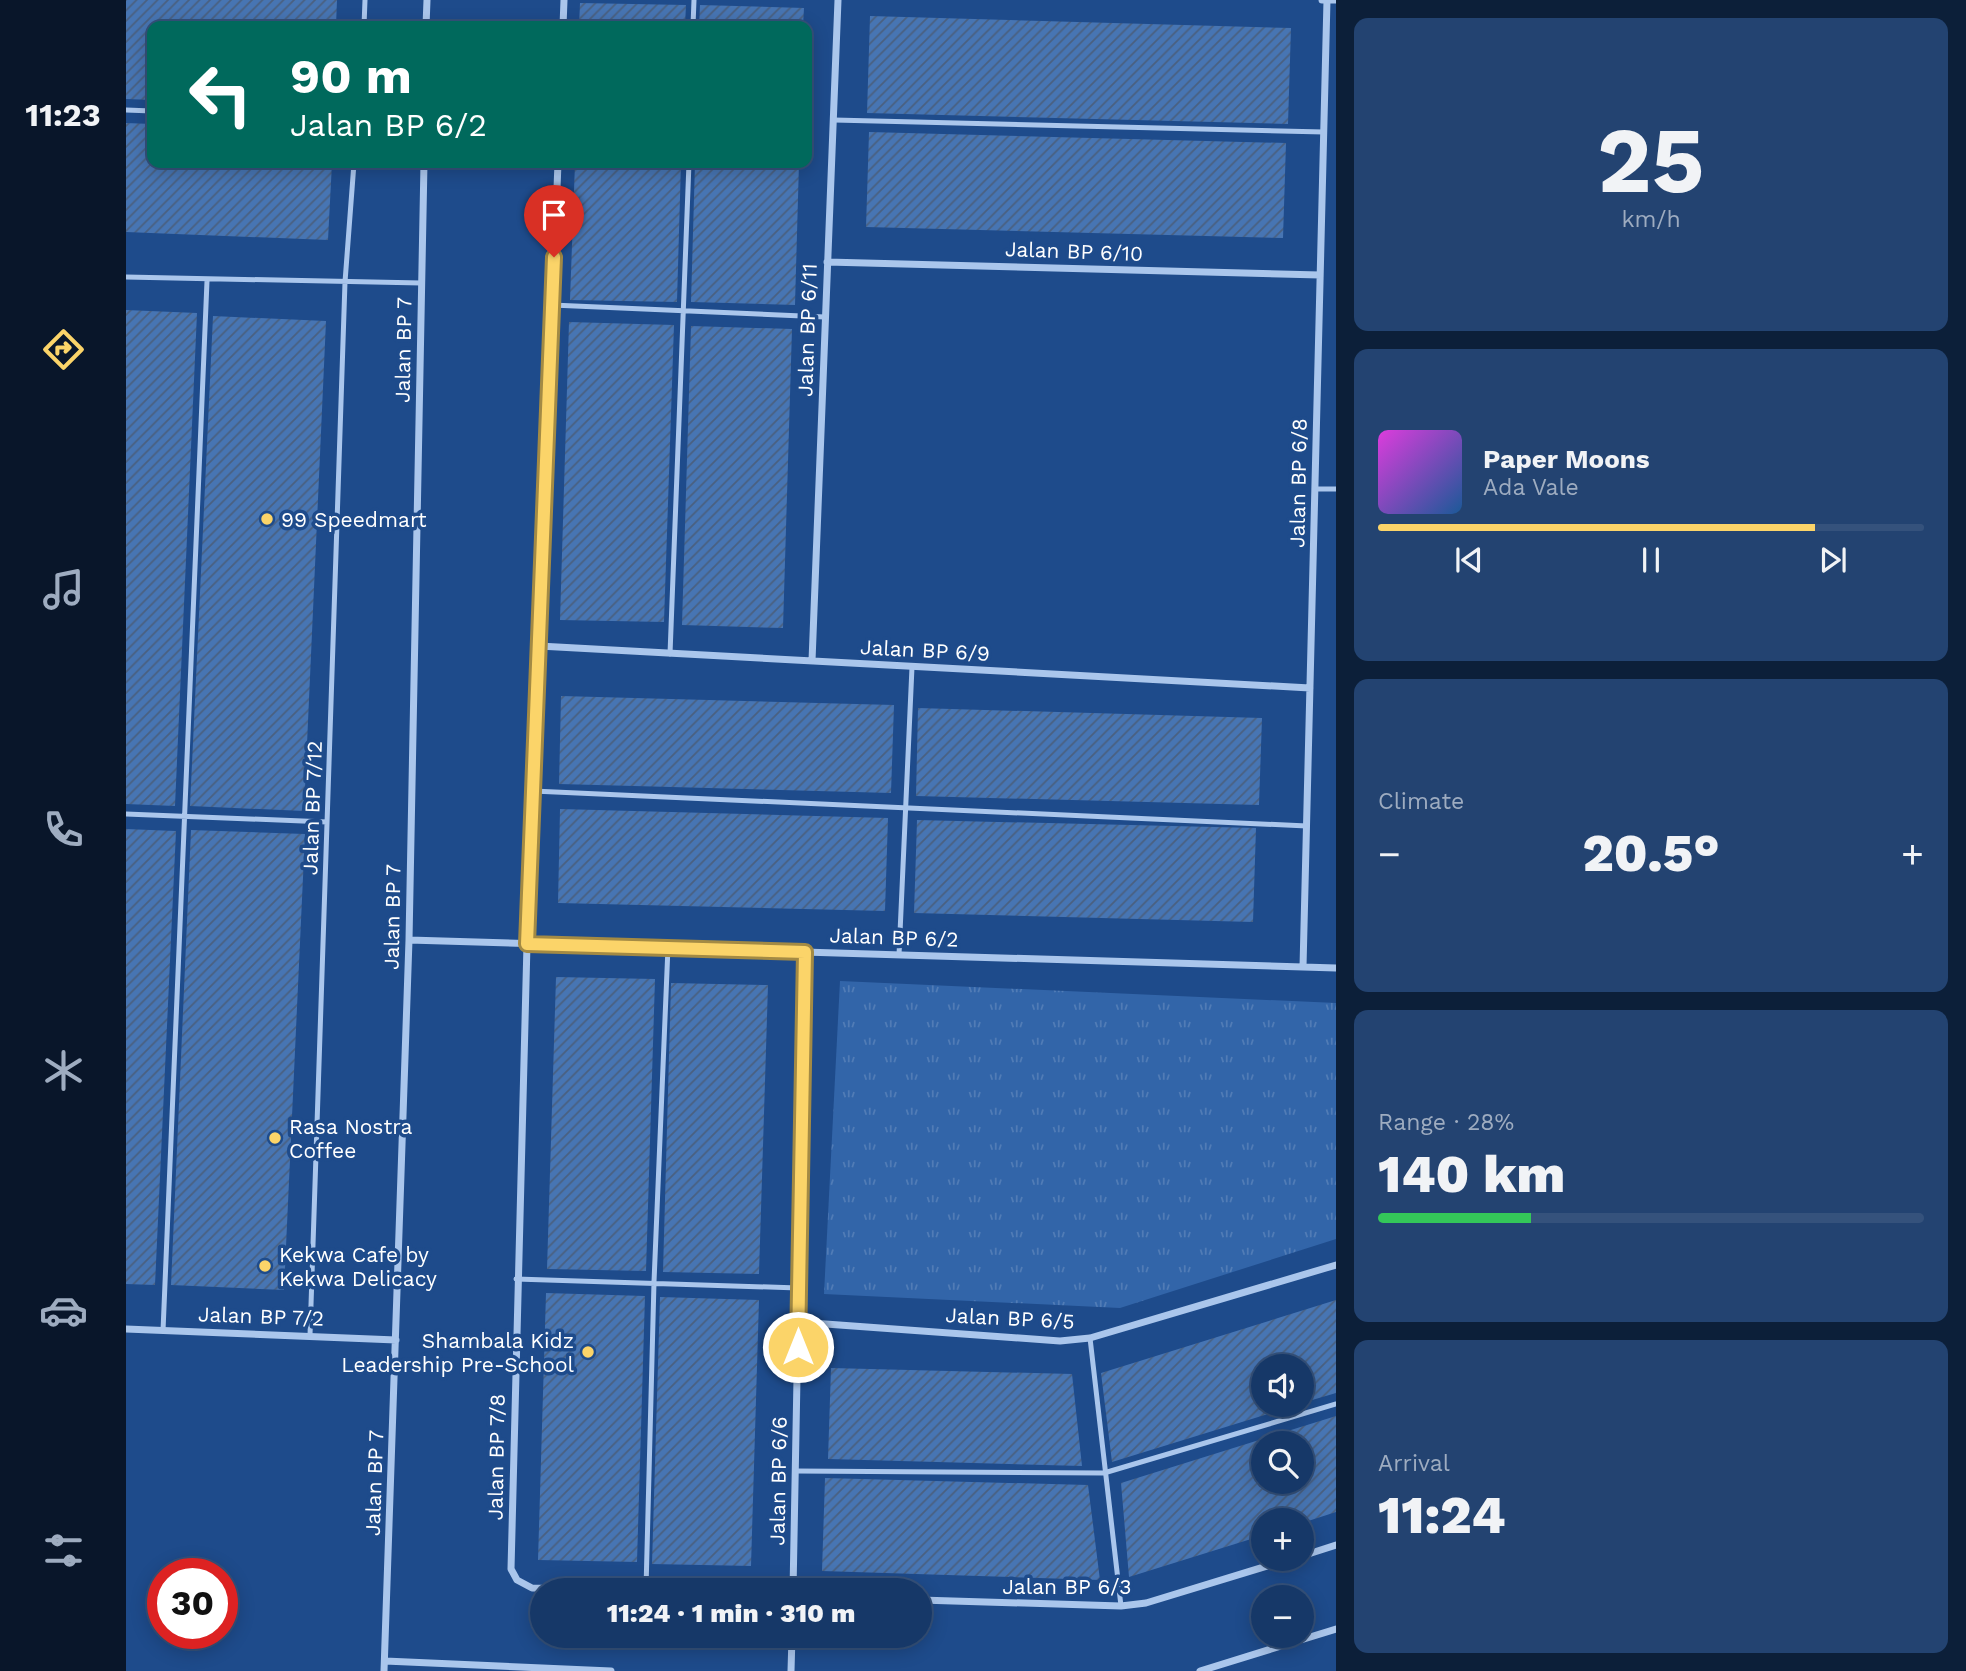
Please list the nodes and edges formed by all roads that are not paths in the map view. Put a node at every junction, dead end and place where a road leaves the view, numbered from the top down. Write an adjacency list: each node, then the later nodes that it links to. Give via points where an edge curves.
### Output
1 (365, 0): 8 (lane)
2 (427, 0): 9 (street)
3 (564, 0): 10 (street)
4 (694, 0): 11 (lane)
5 (838, 0): 14 (street, Jalan BP 6/11)
6 (1326, 0): 7 (street); 15 (street, Jalan BP 6/8)
7 (1336, 1)
8 (363, 21)
9 (426, 21)
10 (563, 21)
11 (693, 21)
12 (126, 110): 13 (lane)
13 (147, 111)
14 (834, 120): 15 (lane); 20 (street, Jalan BP 6/11)
15 (1324, 132): 21 (street, Jalan BP 6/8)
16 (354, 168): 24 (lane, Jalan BP 7/12)
17 (424, 168): 25 (street, Jalan BP 7)
18 (558, 168): 26 (street, Jalan BP 7/8)
19 (689, 168): 27 (lane)
20 (827, 262): 21 (street, Jalan BP 6/10); 28 (street, Jalan BP 6/11)
21 (1320, 275): 29 (street, Jalan BP 6/8)
22 (126, 277): 23 (lane)
23 (207, 281): 24 (lane); 39 (lane)
24 (345, 282): 25 (lane); 40 (lane, Jalan BP 7/12)
25 (421, 283): 42 (street, Jalan BP 7)
26 (552, 305): 27 (lane); 31 (street, Jalan BP 7/8)
27 (684, 311): 28 (lane); 32 (lane)
28 (825, 317): 33 (street, Jalan BP 6/11)
29 (1315, 489): 30 (lane); 35 (street, Jalan BP 6/8)
30 (1336, 489)
31 (539, 646): 32 (street, Jalan BP 6/9); 36 (street, Jalan BP 7/8)
32 (670, 654): 33 (street, Jalan BP 6/9)
33 (811, 662): 34 (street, Jalan BP 6/9)
34 (912, 667): 35 (street, Jalan BP 6/9); 37 (lane)
35 (1310, 688): 41 (street, Jalan BP 6/8)
36 (533, 791): 37 (lane); 43 (street, Jalan BP 7/8)
37 (906, 808): 41 (lane); 46 (lane)
38 (126, 814): 39 (lane)
39 (184, 817): 40 (lane); 55 (lane)
40 (327, 822): 56 (lane, Jalan BP 7/12)
41 (1307, 826): 47 (street, Jalan BP 6/8)
42 (409, 940): 43 (street, Jalan BP 6/2); 58 (street, Jalan BP 7)
43 (527, 944): 44 (street, Jalan BP 6/2); 50 (street, Jalan BP 7/8)
44 (668, 947): 45 (street, Jalan BP 6/2); 51 (lane)
45 (805, 952): 46 (street, Jalan BP 6/2); 52 (street, Jalan BP 6/6)
46 (899, 955): 47 (street, Jalan BP 6/2)
47 (1303, 967): 48 (street, Jalan BP 6/2)
48 (1336, 968)
49 (1336, 1265): 57 (street, Jalan BP 6/5)
50 (516, 1279): 51 (lane); 67 (street, Jalan BP 7/8, via 511,1569 517,1580)
51 (654, 1282): 52 (lane); 65 (lane)
52 (797, 1288): 53 (street, Jalan BP 6/6)
53 (798, 1322): 57 (street, Jalan BP 6/5, via 1060,1341); 60 (street, Jalan BP 6/6)
54 (126, 1329): 55 (street, Jalan BP 7/2)
55 (163, 1331): 56 (street, Jalan BP 7/2)
56 (310, 1335): 58 (street, Jalan BP 7/2)
57 (1090, 1338): 61 (lane)
58 (396, 1340): 72 (street, Jalan BP 7)
59 (1336, 1404): 61 (lane)
60 (796, 1471): 61 (lane); 66 (street, Jalan BP 6/6)
61 (1104, 1473): 69 (lane)
62 (1336, 1545): 63 (street)
63 (1314, 1552)
64 (1251, 1571): 69 (street, Jalan BP 6/3, via 1146,1603)
65 (646, 1578)
66 (793, 1578)
67 (530, 1586)
68 (932, 1600): 69 (street, Jalan BP 6/3)
69 (1121, 1606)
70 (1336, 1629): 76 (street)
71 (792, 1648): 75 (street)
72 (385, 1661): 73 (street, Jalan BP 7); 74 (street)
73 (384, 1671)
74 (611, 1671)
75 (791, 1671)
76 (1200, 1671)

